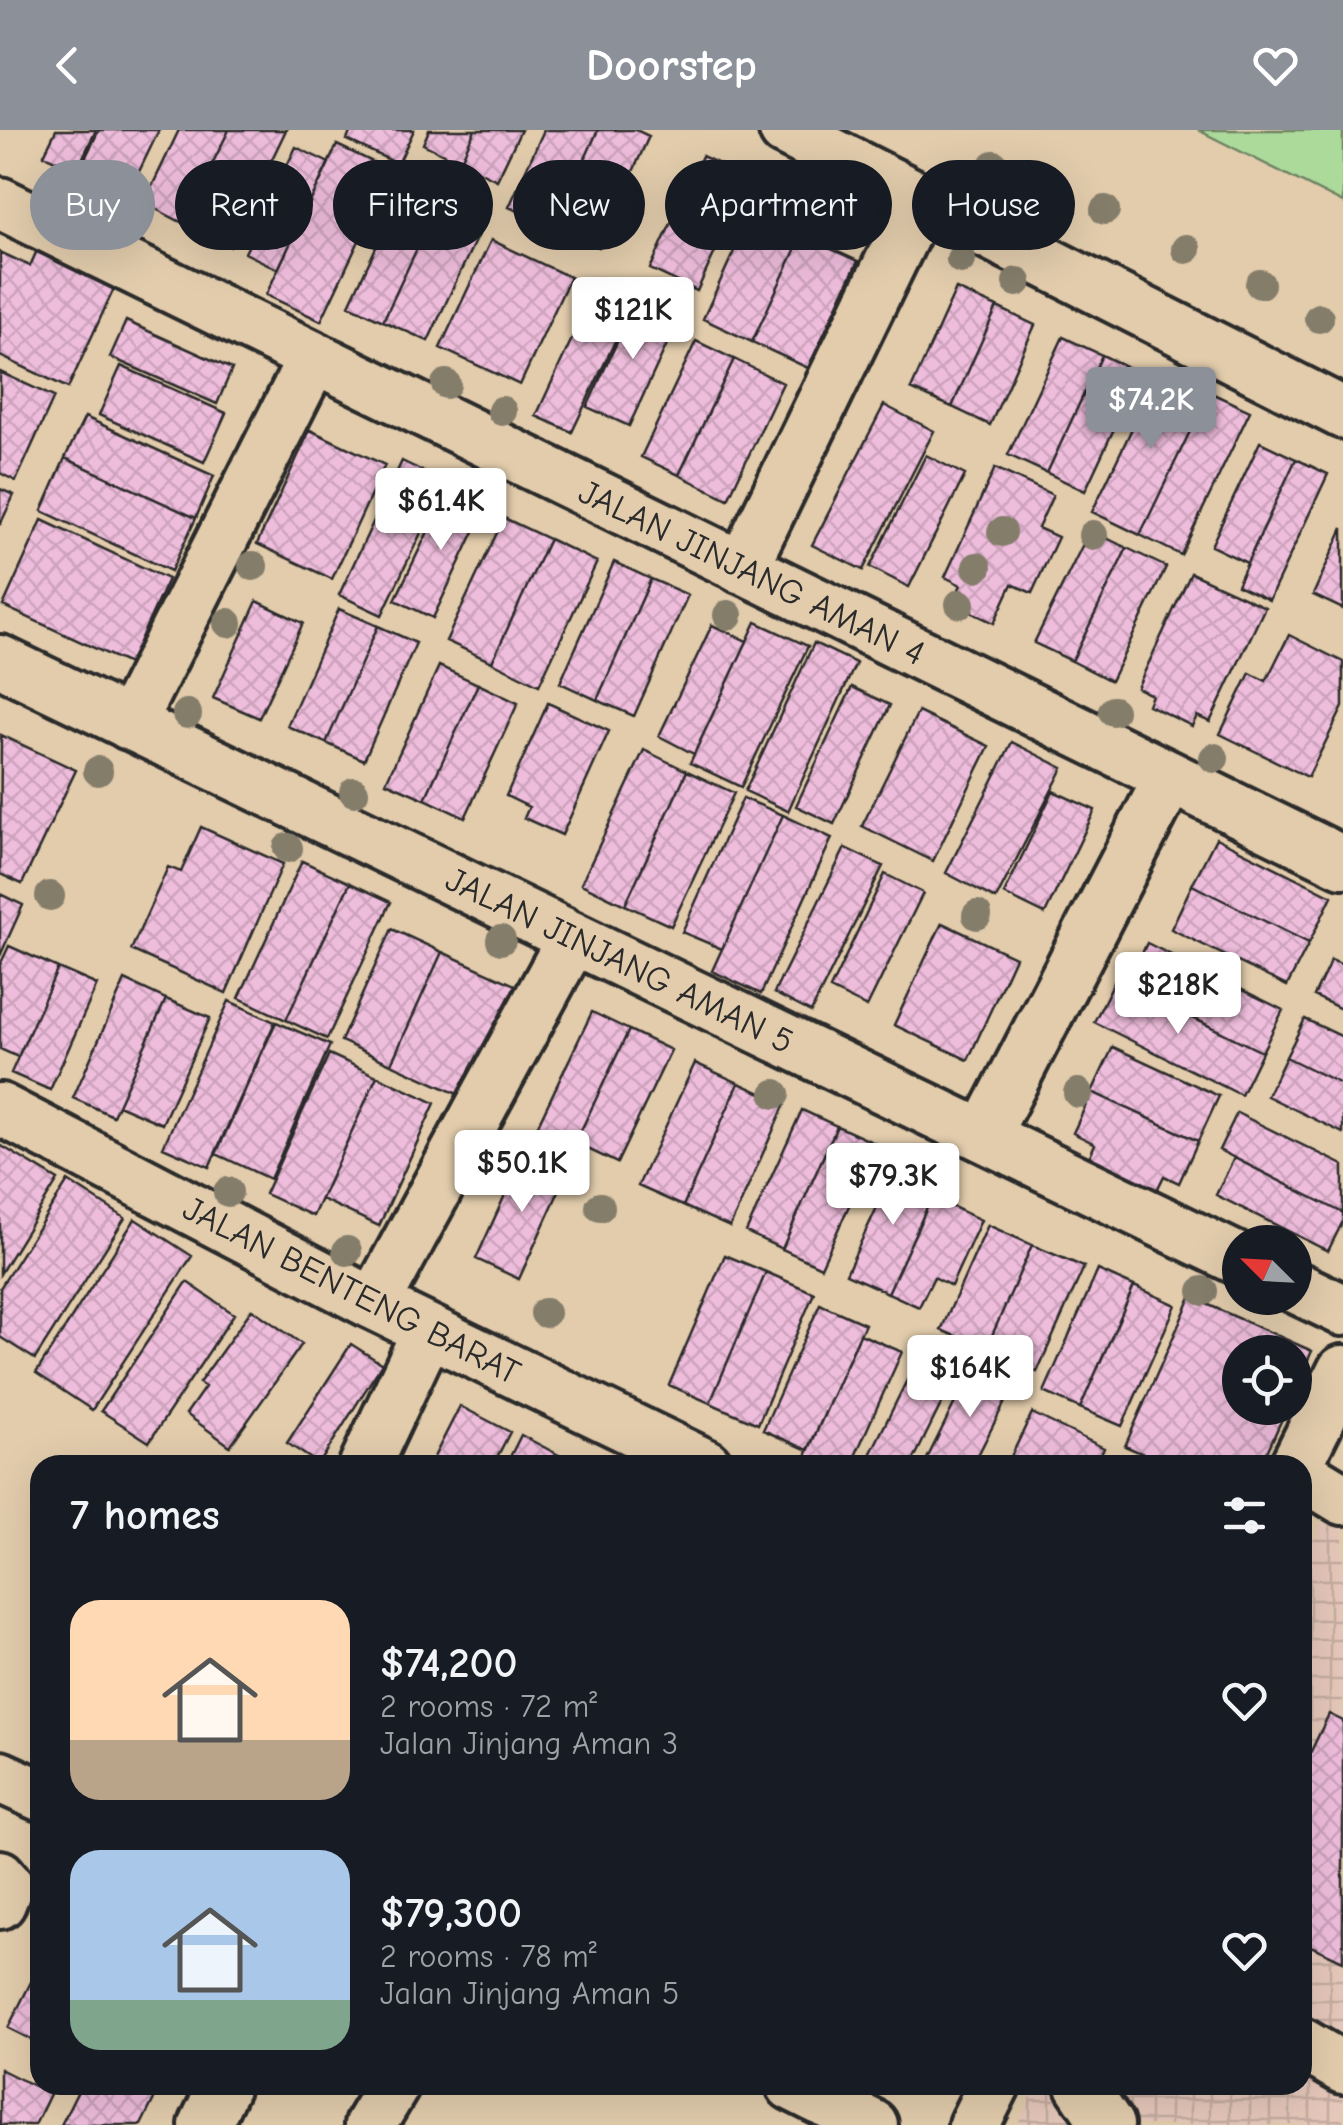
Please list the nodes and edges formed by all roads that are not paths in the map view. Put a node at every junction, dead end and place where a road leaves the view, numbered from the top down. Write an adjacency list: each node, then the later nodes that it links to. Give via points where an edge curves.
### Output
1 (785, 130): 2 (street)
2 (912, 194)
3 (0, 204): 6 (street, JALAN JINJANG AMAN 4)
4 (912, 218): 8 (street)
5 (1022, 250): 7 (street)
6 (314, 358): 8 (street, JALAN JINJANG AMAN 4); 10 (street)
7 (1343, 413)
8 (742, 568): 11 (street, JALAN JINJANG AMAN 4)
9 (0, 661): 10 (street, JALAN JINJANG AMAN 5)
10 (129, 724): 13 (street, JALAN JINJANG AMAN 5)
11 (1170, 778): 12 (street, JALAN JINJANG AMAN 4); 15 (street)
12 (1343, 862)
13 (573, 938): 15 (street, JALAN JINJANG AMAN 5); 18 (street)
14 (0, 1109): 18 (street, JALAN BENTENG BARAT)
15 (984, 1136): 16 (street, JALAN JINJANG AMAN 5)
16 (1222, 1251)
17 (1312, 1294): 19 (street)
18 (374, 1304): 20 (street, JALAN BENTENG BARAT)
19 (1343, 1310)
20 (428, 1331): 22 (street); 23 (street, JALAN BENTENG BARAT)
21 (1343, 1371): 24 (street)
22 (370, 1455)
23 (685, 1455)
24 (1301, 1455)
25 (1312, 1480): 26 (street)
26 (1343, 1499)
27 (0, 1777): 28 (street)
28 (30, 1791)
29 (0, 1876): 30 (street, via 7,1885)
30 (0, 1903)
31 (1312, 2050): 32 (street)
32 (1343, 2068)
33 (219, 2095): 38 (street)
34 (388, 2095): 39 (street)
35 (812, 2095): 40 (street)
36 (989, 2095): 41 (street)
37 (1088, 2095): 42 (street)
38 (205, 2125)
39 (370, 2125)
40 (872, 2125)
41 (974, 2125)
42 (1108, 2125)

